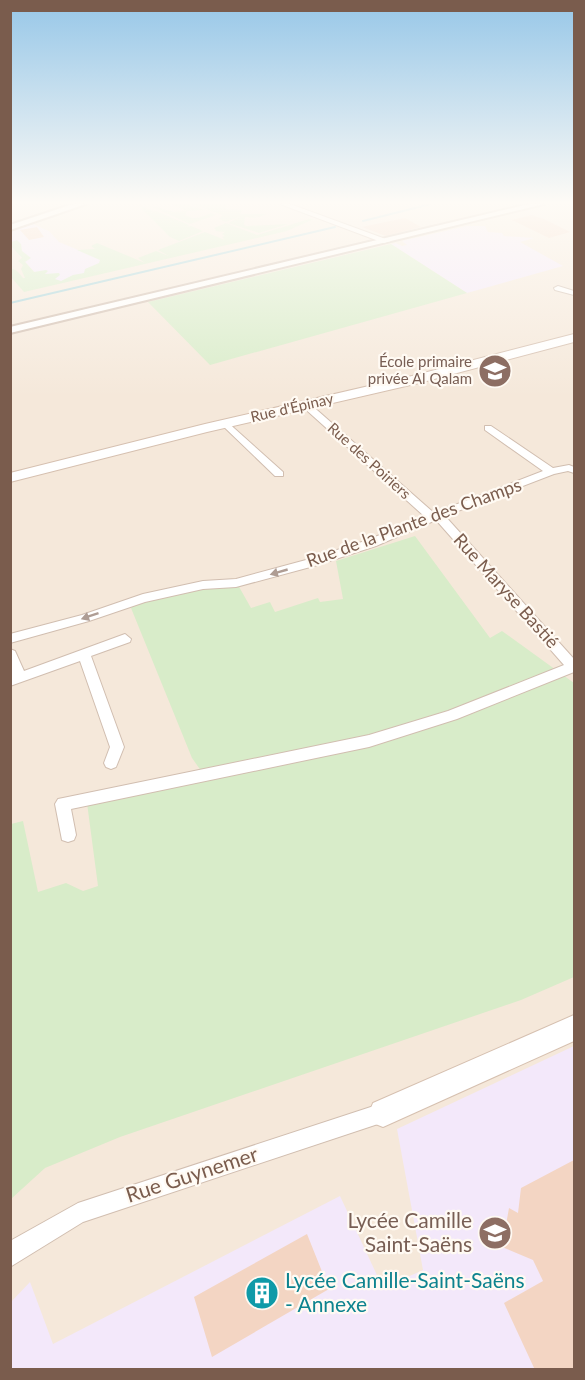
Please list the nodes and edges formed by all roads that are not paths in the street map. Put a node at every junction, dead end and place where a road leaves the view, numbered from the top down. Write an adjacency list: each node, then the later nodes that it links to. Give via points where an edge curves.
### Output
1 (271, 268): 4 (street)
2 (558, 288): 3 (street)
3 (574, 293)
4 (10, 330)
5 (574, 338): 6 (main road, Rue d'Épinay)
6 (306, 405): 7 (main road, Rue d'Épinay); 13 (street, Rue des Poiriers)
7 (225, 423): 11 (street); 12 (main road, Rue d'Épinay)
8 (488, 428): 10 (street)
9 (574, 470): 10 (street, Rue de la Plante des Champs)
10 (551, 472): 13 (street, Rue de la Plante des Champs)
11 (279, 474)
12 (10, 478)
13 (435, 516): 14 (street, Rue de la Plante des Champs, one-way to 14, via 372,543 310,563 236,583 203,585 143,598); 18 (street, Rue Maryse Bastié)
14 (10, 639)
15 (125, 639): 17 (street)
16 (10, 654): 19 (street)
17 (84, 654): 19 (street); 20 (street, via 117,747)
18 (574, 666): 21 (street, via 452,715 369,741 63,804)
19 (15, 680)
20 (111, 763)
21 (68, 835)
22 (574, 1028): 23 (main road)
23 (383, 1113): 24 (street, Rue Guynemer, via 78,1213)
24 (10, 1256)

